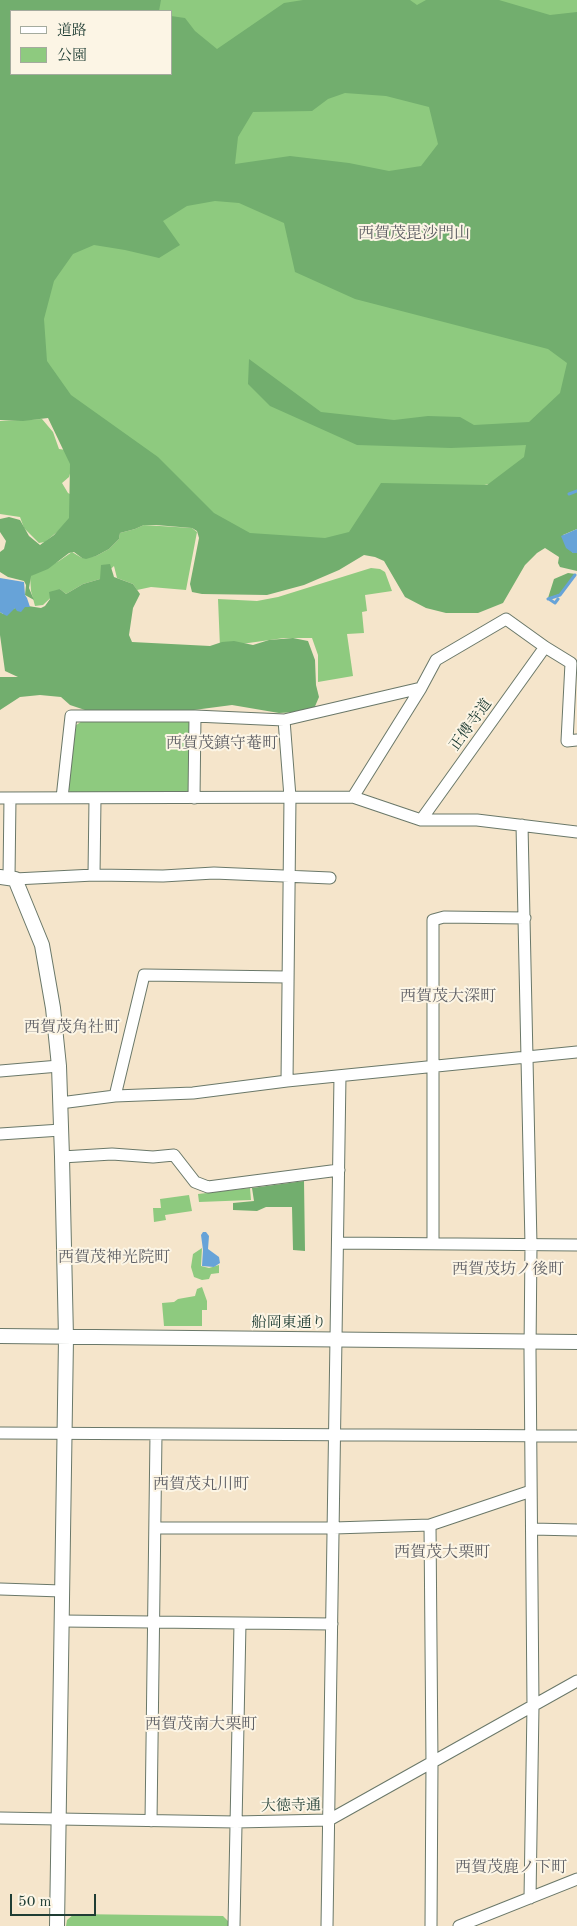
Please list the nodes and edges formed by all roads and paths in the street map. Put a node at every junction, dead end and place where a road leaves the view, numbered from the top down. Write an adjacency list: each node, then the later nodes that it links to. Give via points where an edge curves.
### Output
1 (545, 647): 2 (street); 3 (street, via 506,618 436,660); 13 (street, 正傅寺道)
2 (574, 663): 6 (street, via 567,741)
3 (421, 688): 5 (street); 8 (street)
4 (195, 716): 5 (street); 10 (street, via 70,716); 11 (street)
5 (284, 720): 7 (street)
6 (577, 740)
7 (290, 797): 8 (street); 11 (street); 17 (street)
8 (353, 797): 13 (street)
9 (5, 798): 10 (street); 18 (street)
10 (62, 798): 12 (street)
11 (194, 798): 12 (street)
12 (95, 799): 16 (street)
13 (421, 820): 14 (street, via 477,820)
14 (522, 825): 15 (street); 20 (street)
15 (577, 832)
16 (94, 875): 17 (street, via 214,873); 18 (street)
17 (289, 876): 19 (street); 21 (street)
18 (8, 878): 24 (street, via 44,952)
19 (330, 878)
20 (524, 918): 23 (street); 25 (street, via 444,917 432,920)
21 (287, 977): 28 (street); 29 (street, via 144,975)
22 (577, 1052): 23 (street)
23 (526, 1057): 25 (street); 37 (street)
24 (58, 1066): 26 (street); 30 (street)
25 (434, 1066): 27 (street); 36 (street)
26 (0, 1071)
27 (340, 1076): 28 (street); 34 (street)
28 (286, 1081): 29 (street, via 193,1093)
29 (115, 1096): 30 (street)
30 (60, 1103): 31 (street)
31 (61, 1130): 32 (street); 33 (street)
32 (0, 1134)
33 (62, 1157): 34 (street, via 174,1155 196,1182 208,1187); 40 (street)
34 (339, 1170): 35 (street)
35 (338, 1243): 36 (street); 41 (street)
36 (433, 1244): 37 (street)
37 (531, 1244): 38 (street); 42 (street)
38 (577, 1245)
39 (0, 1336): 40 (street, 船岡東通り)
40 (66, 1338): 41 (street, 船岡東通り); 45 (street)
41 (337, 1340): 42 (street, 船岡東通り); 47 (street)
42 (530, 1342): 43 (street, 船岡東通り); 48 (street)
43 (577, 1342)
44 (0, 1433): 45 (street)
45 (64, 1434): 46 (street); 57 (street)
46 (156, 1434): 47 (street); 52 (street)
47 (335, 1435): 48 (street); 53 (street)
48 (531, 1435): 49 (street); 50 (street)
49 (577, 1436)
50 (531, 1491): 51 (street); 54 (street)
51 (430, 1525): 53 (street); 64 (street)
52 (155, 1528): 53 (street); 59 (street)
53 (334, 1528): 61 (street)
54 (532, 1528): 55 (street); 63 (street)
55 (577, 1530)
56 (0, 1590): 57 (street)
57 (62, 1591): 58 (street)
58 (62, 1621): 59 (street); 66 (street)
59 (154, 1622): 60 (street); 68 (street)
60 (240, 1623): 61 (street); 69 (street)
61 (332, 1624): 67 (street)
62 (577, 1681): 63 (street, 大徳寺通)
63 (533, 1706): 64 (street, 大徳寺通); 71 (street)
64 (432, 1763): 67 (street, 大徳寺通); 75 (street)
65 (0, 1818): 66 (street, 大徳寺通)
66 (59, 1819): 68 (street, 大徳寺通); 72 (street)
67 (329, 1820): 69 (street, 大徳寺通); 74 (street)
68 (152, 1821): 69 (street, 大徳寺通)
69 (236, 1822): 73 (street)
70 (577, 1879): 71 (street)
71 (530, 1898): 76 (street)
72 (57, 1926)
73 (234, 1926)
74 (327, 1926)
75 (431, 1926)
76 (460, 1926)

